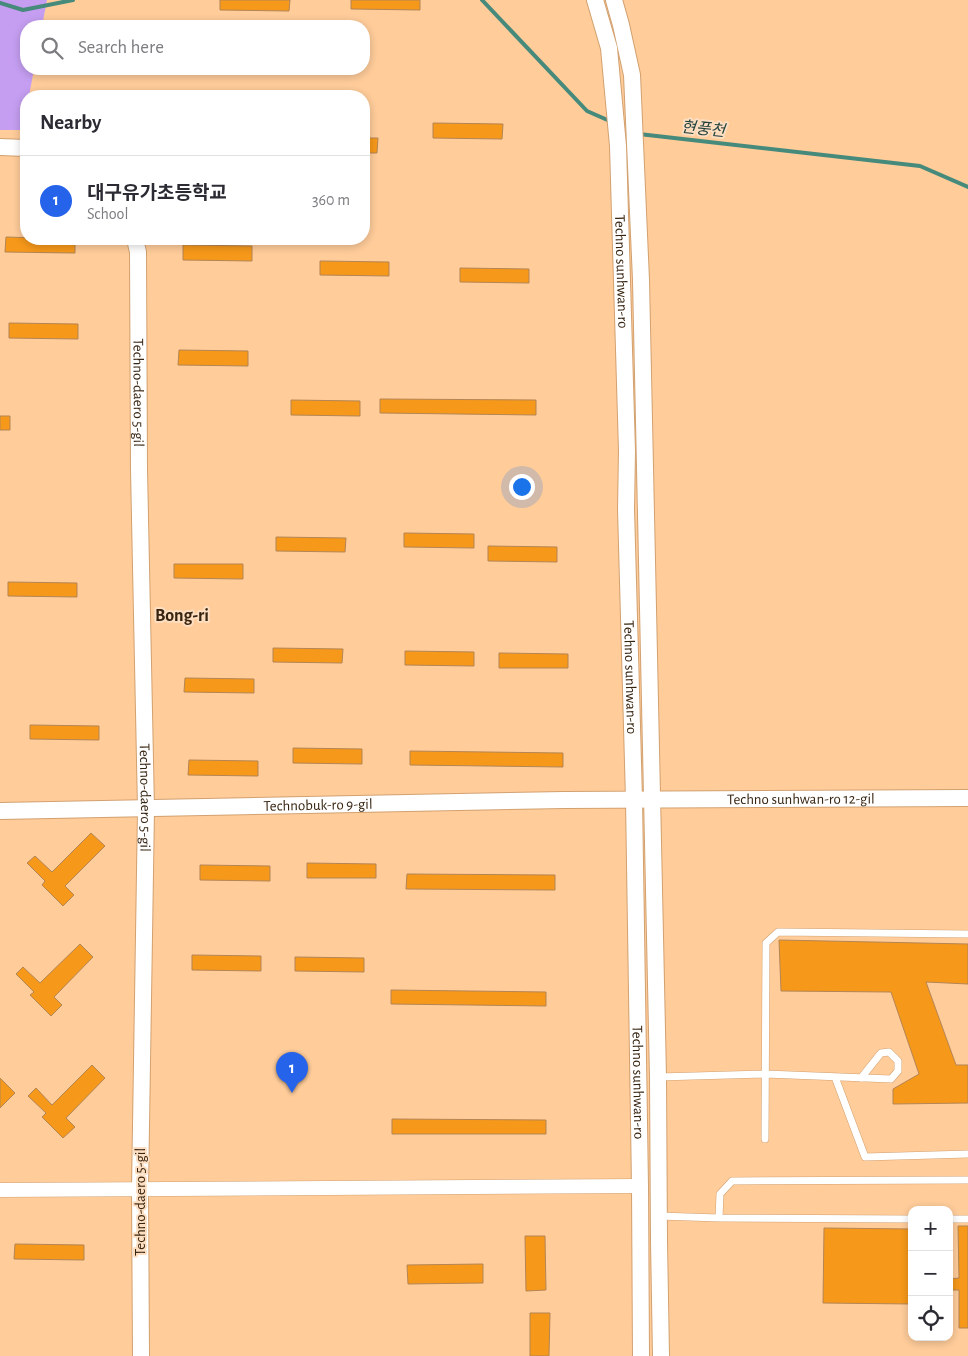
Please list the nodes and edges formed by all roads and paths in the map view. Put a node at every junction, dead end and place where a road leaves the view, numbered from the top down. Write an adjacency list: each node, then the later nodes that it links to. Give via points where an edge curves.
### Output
1 (595, 0): 7 (street, Techno sunhwan-ro, via 609,48 617,138)
2 (614, 0): 8 (street, Techno sunhwan-ro, via 632,75 641,280)
3 (0, 147): 4 (street)
4 (20, 148)
5 (136, 245): 9 (street, Techno-daero 5-gil)
6 (968, 798): 8 (street, Techno sunhwan-ro 12-gil)
7 (634, 799): 8 (street, Techno sunhwan-ro 12-gil); 9 (street, Technobuk-ro 9-gil); 19 (street, Techno sunhwan-ro)
8 (653, 799): 13 (street, Techno sunhwan-ro)
9 (146, 809): 10 (street, Technobuk-ro 9-gil); 20 (street, Techno-daero 5-gil)
10 (0, 811)
11 (968, 934): 12 (lane, via 778,932 766,943)
12 (766, 1074): 13 (lane); 14 (lane); 16 (lane)
13 (658, 1077): 22 (street, Techno sunhwan-ro)
14 (834, 1077): 15 (lane); 17 (lane, via 865,1157)
15 (861, 1078): 15 (lane, via 891,1079 898,1072 898,1061 889,1052 881,1053)
16 (765, 1139)
17 (968, 1154)
18 (968, 1180): 23 (lane, via 732,1181 720,1194)
19 (640, 1186): 20 (street); 28 (street, Techno sunhwan-ro)
20 (140, 1189): 21 (street); 27 (street, Techno-daero 5-gil)
21 (0, 1190)
22 (658, 1216): 23 (lane); 29 (street, Techno sunhwan-ro)
23 (719, 1218): 24 (lane)
24 (908, 1219)
25 (953, 1219): 26 (lane)
26 (968, 1219)
27 (141, 1356)
28 (641, 1356)
29 (661, 1356)

